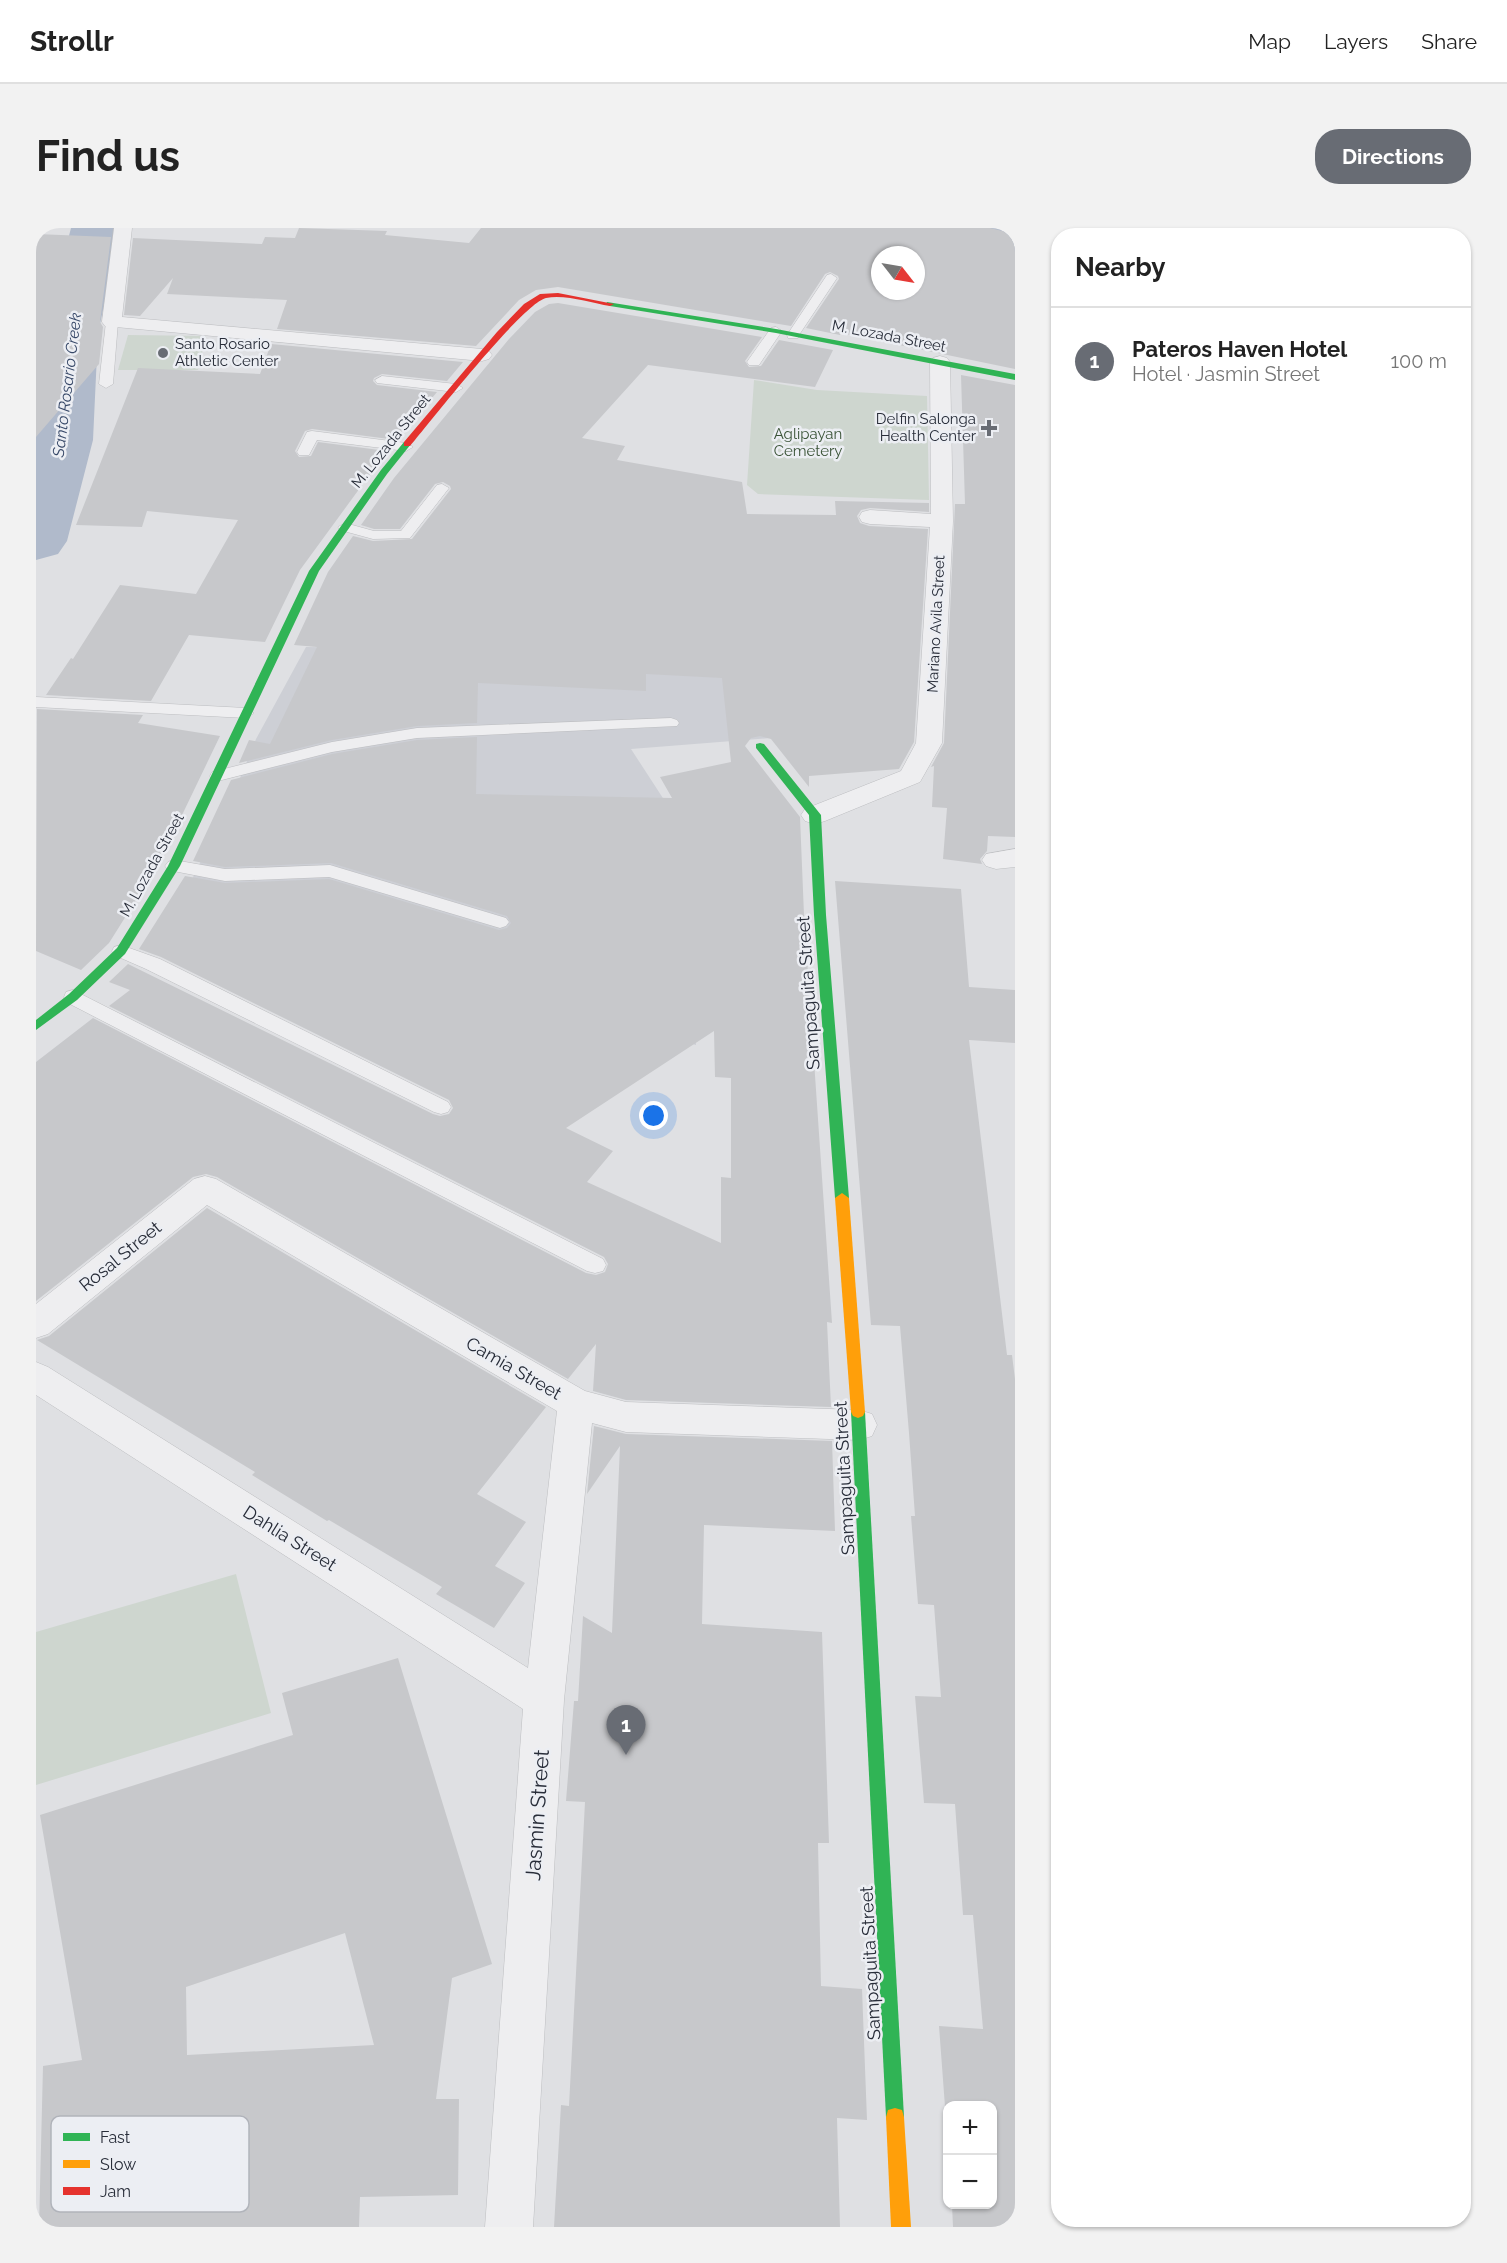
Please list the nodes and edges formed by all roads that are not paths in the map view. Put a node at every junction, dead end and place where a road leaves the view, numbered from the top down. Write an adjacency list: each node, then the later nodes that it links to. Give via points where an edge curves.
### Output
1 (123, 228): 3 (street)
2 (831, 278): 5 (lane)
3 (112, 322): 6 (street); 11 (lane)
4 (776, 331): 5 (street, M. Lozada Street); 6 (street, M. Lozada Street, via 558,295 543,296 527,306); 7 (lane)
5 (793, 335): 8 (street, M. Lozada Street)
6 (482, 355): 12 (street, M. Lozada Street)
7 (754, 362)
8 (940, 362): 9 (street, M. Lozada Street); 17 (street, Mariano Avila Street)
9 (1015, 376)
10 (382, 380): 12 (lane)
11 (106, 384)
12 (456, 388): 13 (street, M. Lozada Street)
13 (406, 447): 14 (lane, via 312,435); 18 (street, M. Lozada Street)
14 (304, 452)
15 (442, 488): 18 (lane, via 405,534 374,535)
16 (870, 517): 17 (street)
17 (942, 521): 24 (street, Mariano Avila Street, via 929,742 911,776)
18 (345, 527): 20 (street, M. Lozada Street, via 314,571)
19 (36, 702): 20 (lane)
20 (246, 713): 23 (street, M. Lozada Street)
21 (671, 723): 23 (lane, via 417,733 333,747)
22 (760, 746): 24 (street)
23 (218, 776): 25 (street, M. Lozada Street)
24 (815, 815): 36 (street, Sampaguita Street)
25 (174, 866): 26 (lane, via 225,875 330,871); 27 (street, M. Lozada Street)
26 (500, 922)
27 (121, 951): 28 (street, M. Lozada Street); 30 (lane)
28 (73, 997): 29 (street, M. Lozada Street); 32 (lane)
29 (36, 1026)
30 (441, 1107)
31 (205, 1188): 33 (street, Rosal Street); 35 (street, Camia Street)
32 (595, 1265)
33 (36, 1324)
34 (36, 1377): 37 (street, Dahlia Street)
35 (576, 1404): 36 (street, Camia Street, via 626,1416); 37 (street, Jasmin Street)
36 (860, 1425): 39 (street, Sampaguita Street)
37 (544, 1700): 38 (street, Jasmin Street)
38 (509, 2227)
39 (901, 2227)

